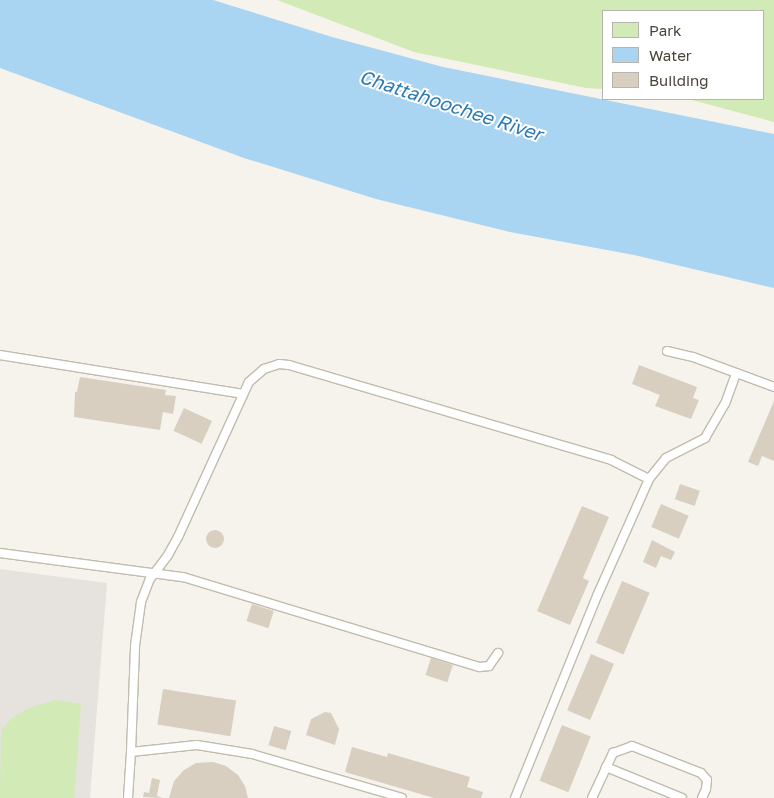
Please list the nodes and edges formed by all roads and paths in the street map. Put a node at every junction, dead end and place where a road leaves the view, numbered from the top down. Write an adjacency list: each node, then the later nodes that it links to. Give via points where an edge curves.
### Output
1 (667, 351): 3 (lane)
2 (0, 355): 5 (lane)
3 (736, 373): 4 (lane); 6 (lane, via 721,412 705,438 666,458)
4 (774, 388)
5 (243, 394): 6 (lane, via 249,382 264,369 279,364 289,365 610,460); 8 (lane, via 178,537)
6 (649, 479): 14 (lane)
7 (0, 553): 8 (lane)
8 (154, 574): 9 (lane, via 183,577 466,664 489,666); 10 (lane, via 141,602 138,620)
9 (498, 653)
10 (131, 752): 12 (lane); 13 (lane, via 197,746 252,754)
11 (606, 767): 15 (lane); 16 (lane); 17 (lane, via 613,753 632,746 701,773 707,780)
12 (128, 798)
13 (402, 798)
14 (514, 798)
15 (592, 798)
16 (682, 798)
17 (702, 798)

